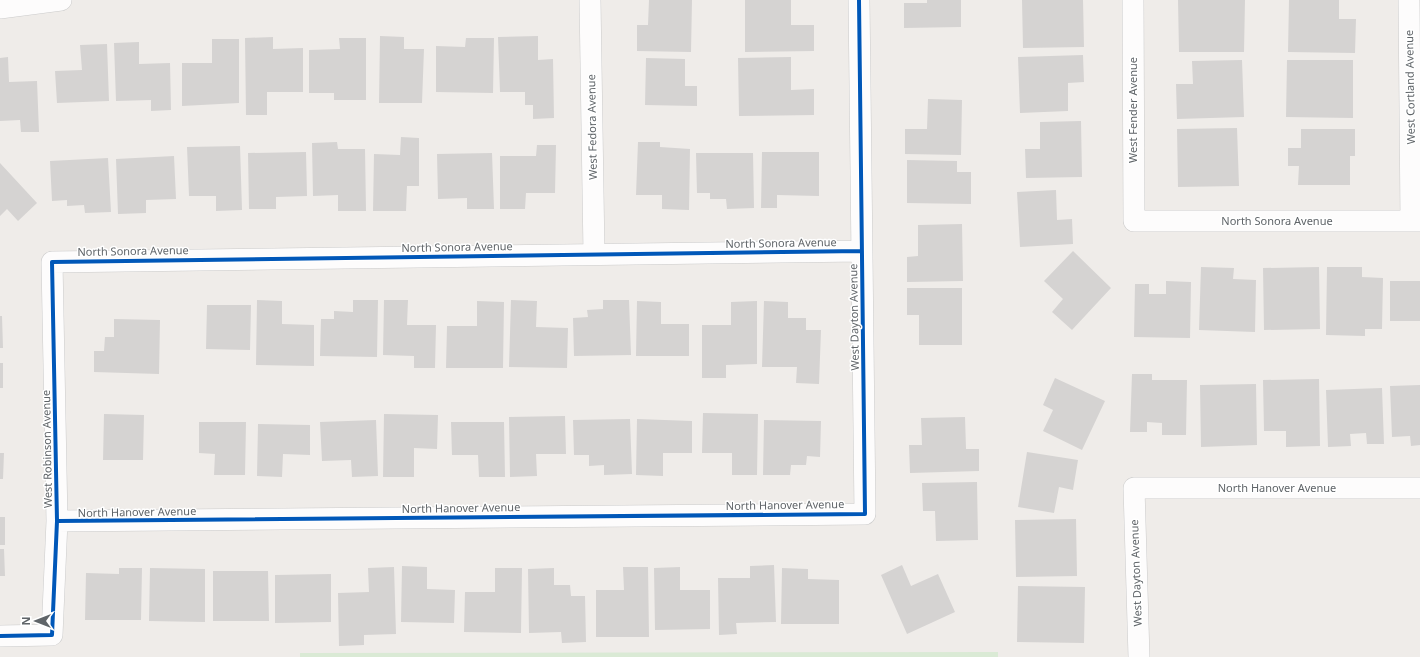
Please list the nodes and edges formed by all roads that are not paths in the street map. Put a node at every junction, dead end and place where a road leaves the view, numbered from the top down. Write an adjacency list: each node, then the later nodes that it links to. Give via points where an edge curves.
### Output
1 (61, 0): 6 (street)
2 (590, 0): 10 (street, West Fedora Avenue)
3 (859, 0): 9 (street, West Dayton Avenue)
4 (1133, 0): 7 (street, West Fender Avenue)
5 (1409, 0): 8 (street, West Cortland Avenue)
6 (0, 8)
7 (1134, 220): 8 (street, North Sonora Avenue)
8 (1415, 221)
9 (862, 251): 10 (street, North Sonora Avenue); 14 (street, West Dayton Avenue)
10 (594, 254): 11 (street, North Sonora Avenue)
11 (52, 262): 15 (street, West Robinson Avenue)
12 (1134, 488): 13 (street, North Hanover Avenue); 17 (street, West Dayton Avenue)
13 (1420, 488)
14 (865, 514): 15 (street, North Hanover Avenue)
15 (57, 521): 16 (street, West Robinson Avenue, via 52,635)
16 (0, 636)
17 (1138, 657)

